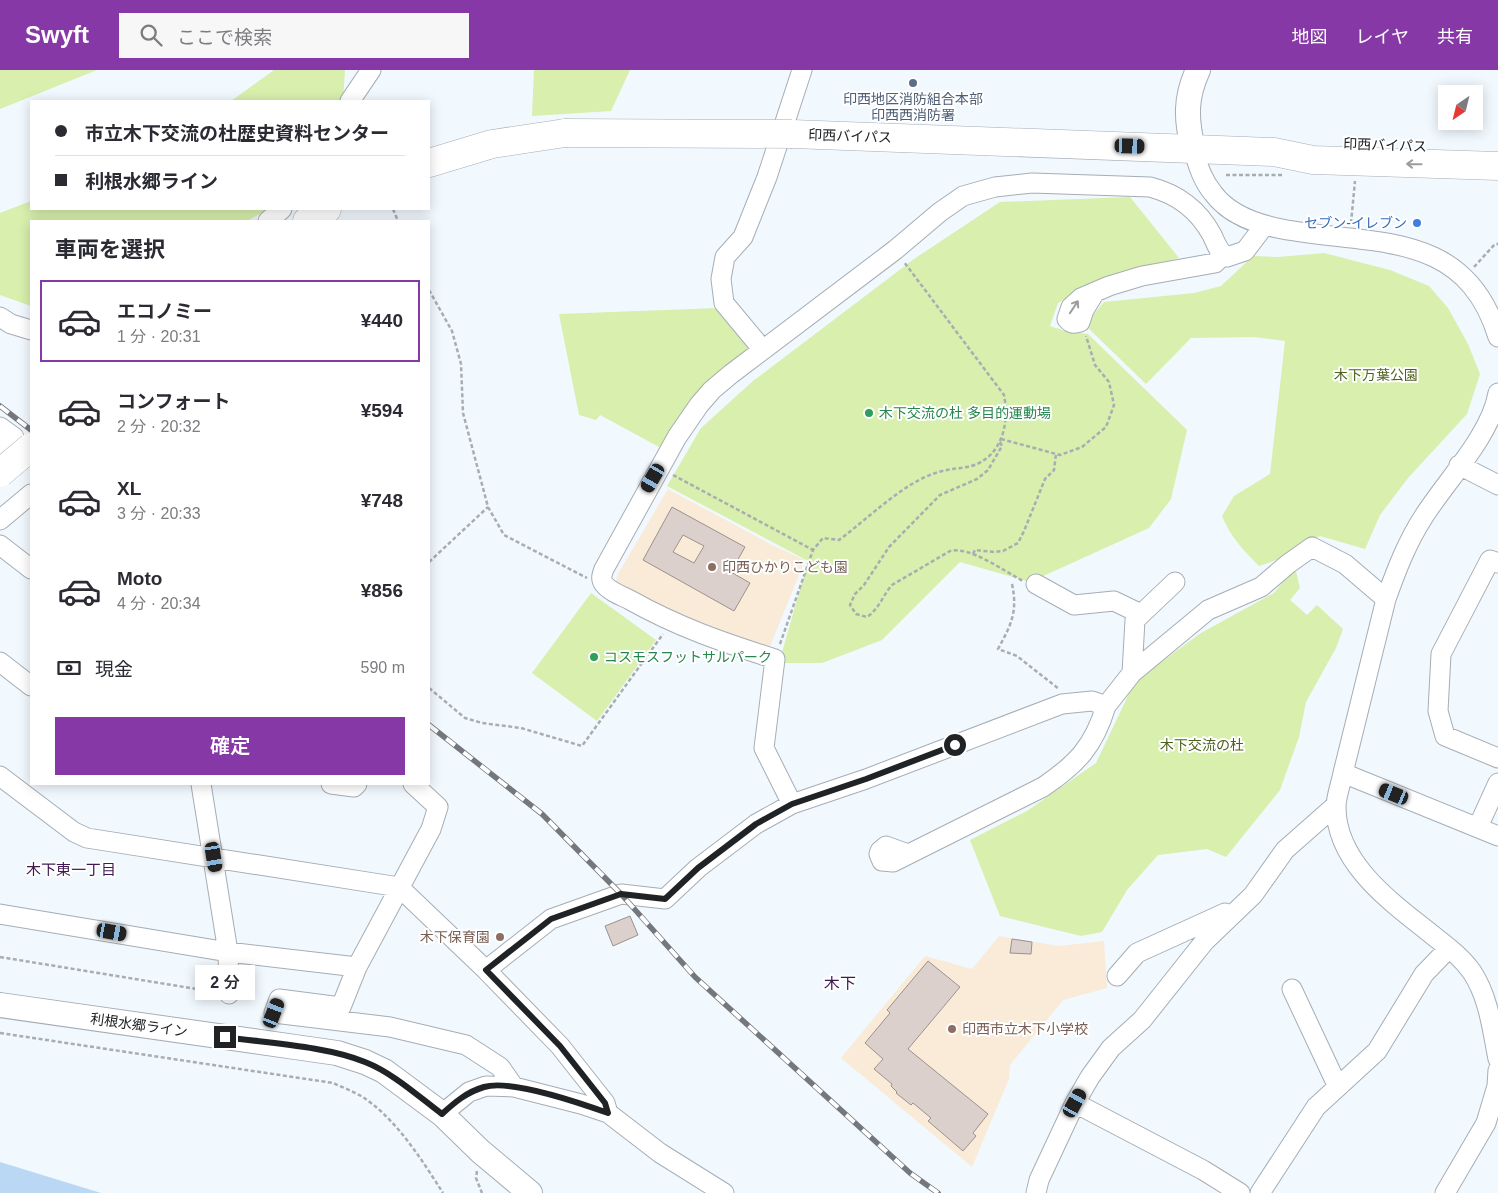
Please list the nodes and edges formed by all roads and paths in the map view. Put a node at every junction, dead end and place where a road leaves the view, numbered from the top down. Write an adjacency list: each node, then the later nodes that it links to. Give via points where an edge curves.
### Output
1 (371, 70): 4 (street)
2 (802, 70): 27 (street, via 767,177 743,237 725,257 720,279 724,303)
3 (1198, 70): 5 (main road, via 1187,110)
4 (351, 100)
5 (1193, 148): 7 (highway, 印西バイパス); 8 (highway, 印西バイパス, bridge, via 792,134 565,133 492,144); 15 (street, via 1201,174 1213,194 1234,212)
6 (1498, 150): 7 (highway, 印西バイパス, via 1304,143)
7 (1274, 152): 9 (highway, 印西バイパス, one-way to 7, via 1322,160)
8 (430, 162)
9 (1498, 166)
10 (1355, 176): 16 (path)
11 (281, 210): 13 (street)
12 (325, 210): 14 (highway)
13 (269, 220)
14 (309, 220)
15 (1264, 226): 19 (street, via 1245,251 1234,256); 26 (street, via 1403,245 1436,257 1470,283 1487,309)
16 (1350, 227)
17 (1498, 244): 20 (path)
18 (895, 250): 19 (street, via 963,196 994,187 1032,183 1132,185 1168,192 1202,219); 27 (street); 30 (path, via 1004,395 1007,411)
19 (1223, 255): 22 (street, via 1215,263 1142,276)
20 (1471, 270)
21 (430, 292): 38 (path, via 452,332 461,364 463,413)
22 (1095, 292)
23 (0, 317): 24 (street)
24 (30, 330)
25 (1086, 336): 32 (path, via 1095,365 1109,382 1114,405 1106,427 1082,447)
26 (1498, 337)
27 (763, 350): 34 (street, via 731,374 699,405)
28 (1498, 393): 33 (street, via 1490,418)
29 (11, 440): 31 (street); 35 (highway, bridge)
30 (1000, 440): 32 (path); 41 (path, via 978,463 944,470 912,484 839,540 823,538); 42 (path, via 1002,446 988,470 977,479 940,495 888,547 875,570 851,598 852,610 867,617 892,585 950,551 958,549)
31 (30, 450)
32 (1056, 454): 42 (path, via 1054,470 1045,479 1018,542 1003,551 975,550)
33 (1459, 465): 36 (street); 50 (street, via 1415,531)
34 (659, 468): 41 (path); 46 (street, via 604,570)
35 (0, 473)
36 (1498, 485)
37 (30, 495): 39 (street)
38 (488, 507): 43 (path); 46 (path, via 504,535 585,577)
39 (0, 520)
40 (0, 545): 45 (street)
41 (813, 550): 53 (path)
42 (973, 554): 49 (path)
43 (430, 561)
44 (1498, 563): 60 (street, via 1490,560 1441,654 1438,711 1446,736)
45 (30, 569)
46 (602, 582): 53 (street, via 676,625)
47 (1175, 582): 51 (street)
48 (1012, 584): 58 (path, via 1016,602 1013,619 998,649 1017,656 1035,669)
49 (1036, 584): 51 (street, via 1074,605 1114,601)
50 (1386, 599): 55 (street, via 1345,564 1312,547 1261,587 1208,610); 61 (street)
51 (1141, 614): 55 (street, via 1135,620)
52 (665, 631): 57 (path, via 582,746 521,728 465,718)
53 (775, 659): 68 (street, via 764,748)
54 (0, 662): 56 (street)
55 (1132, 673): 59 (street)
56 (30, 685)
57 (430, 689)
58 (1072, 703): 59 (street, via 1092,701); 68 (street)
59 (1106, 706): 72 (street, via 1099,728 1083,753 1065,772 1043,787)
60 (1498, 758)
61 (1344, 773): 69 (street); 70 (street)
62 (0, 776): 73 (street, via 86,838)
63 (1498, 783): 70 (street)
64 (201, 785): 73 (street)
65 (339, 785): 66 (street)
66 (356, 785)
67 (414, 785): 74 (street, via 438,806 431,829)
68 (792, 804): 82 (street, via 756,824 698,868 665,899 621,894 551,919)
69 (1336, 805): 76 (street, via 1285,850 1253,895); 78 (street, via 1341,836 1357,866 1390,900)
70 (1478, 827): 71 (street)
71 (1498, 836)
72 (908, 854)
73 (214, 857): 74 (street); 79 (street)
74 (399, 887): 81 (street); 82 (street)
75 (0, 904): 77 (street)
76 (1242, 905): 83 (street, via 1137,952); 92 (street, via 1204,942 1142,1020 1111,1048)
77 (8, 915): 79 (street)
78 (1449, 948): 88 (street, via 1466,964 1480,987); 91 (street, via 1424,974 1377,1050)
79 (228, 952): 81 (street); 85 (street)
80 (0, 957): 85 (path)
81 (357, 967): 90 (street, via 341,1007 280,999 274,1013 390,1027 466,1045 500,1067)
82 (486, 970): 93 (street, via 560,1046 605,1103)
83 (1117, 976)
84 (1292, 989): 91 (street)
85 (229, 994)
86 (0, 1005): 94 (main road, 利根水郷ライン, via 337,1053 384,1072)
87 (0, 1033): 95 (path, via 333,1083 361,1096 377,1109 421,1159)
88 (1498, 1059)
89 (1498, 1070): 101 (street, via 1497,1086 1486,1122)
90 (514, 1087): 93 (street); 94 (street, via 486,1086 469,1092)
91 (1338, 1087): 100 (street, via 1316,1107)
92 (1075, 1103): 98 (street); 99 (street)
93 (608, 1113): 97 (street, via 660,1153)
94 (442, 1114): 96 (main road, 利根水郷ライン)
95 (443, 1193)
96 (530, 1193)
97 (724, 1193)
98 (1036, 1193)
99 (1240, 1193)
100 (1260, 1193)
101 (1445, 1193)

